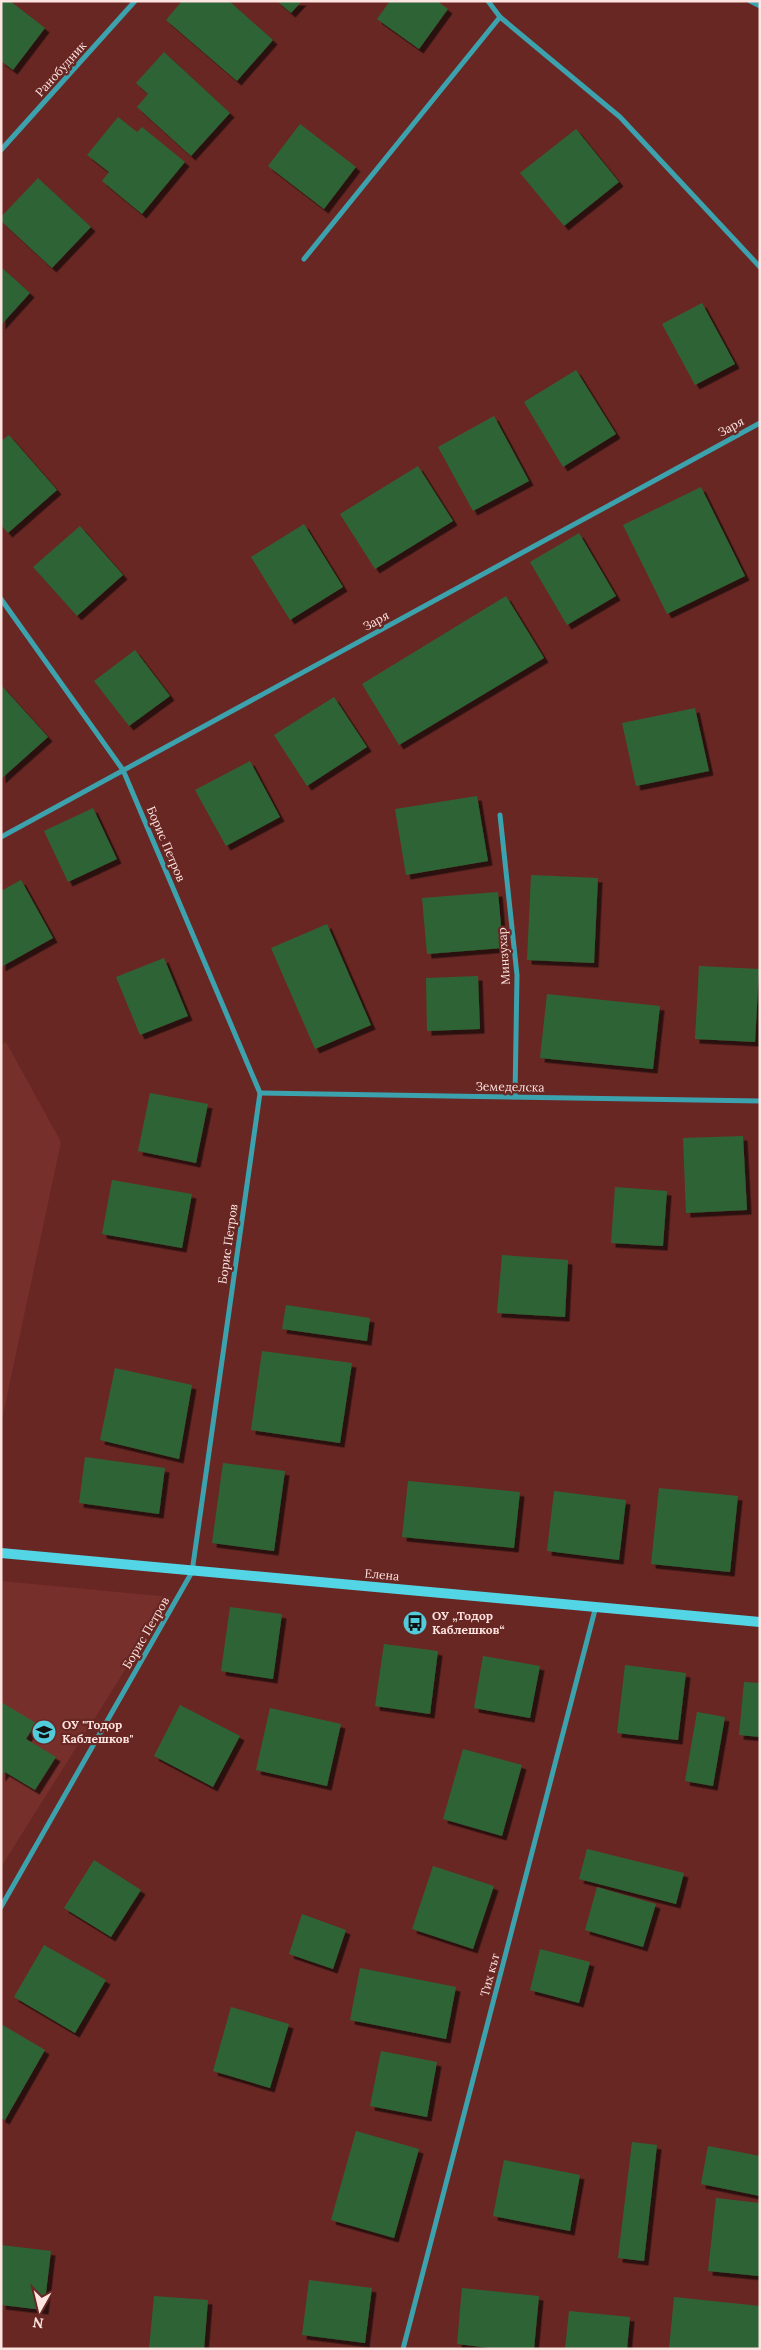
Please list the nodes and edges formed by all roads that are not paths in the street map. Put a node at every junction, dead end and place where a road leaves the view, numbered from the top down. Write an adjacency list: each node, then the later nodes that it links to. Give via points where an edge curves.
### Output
1 (135, 1): 6 (street, Ранобудник)
2 (488, 1): 5 (street)
3 (750, 1): 4 (street)
4 (760, 6)
5 (500, 17): 7 (street); 8 (street, via 620,117)
6 (1, 150)
7 (304, 259)
8 (760, 267)
9 (760, 423): 11 (street, Заря)
10 (1, 599): 11 (street, Борис Петров)
11 (123, 770): 13 (street, Заря); 14 (street, Борис Петров)
12 (500, 815): 15 (street, Минзухар, via 517,975)
13 (1, 836)
14 (260, 1092): 15 (street, Земеделска); 18 (street, Борис Петров)
15 (515, 1097): 16 (street, Земеделска)
16 (760, 1101)
17 (1, 1553): 18 (street, Елена)
18 (192, 1572): 19 (street, Елена); 21 (street, Борис Петров)
19 (596, 1606): 20 (street, Елена); 22 (street, Тих кът)
20 (760, 1622)
21 (1, 1907)
22 (403, 2349)

